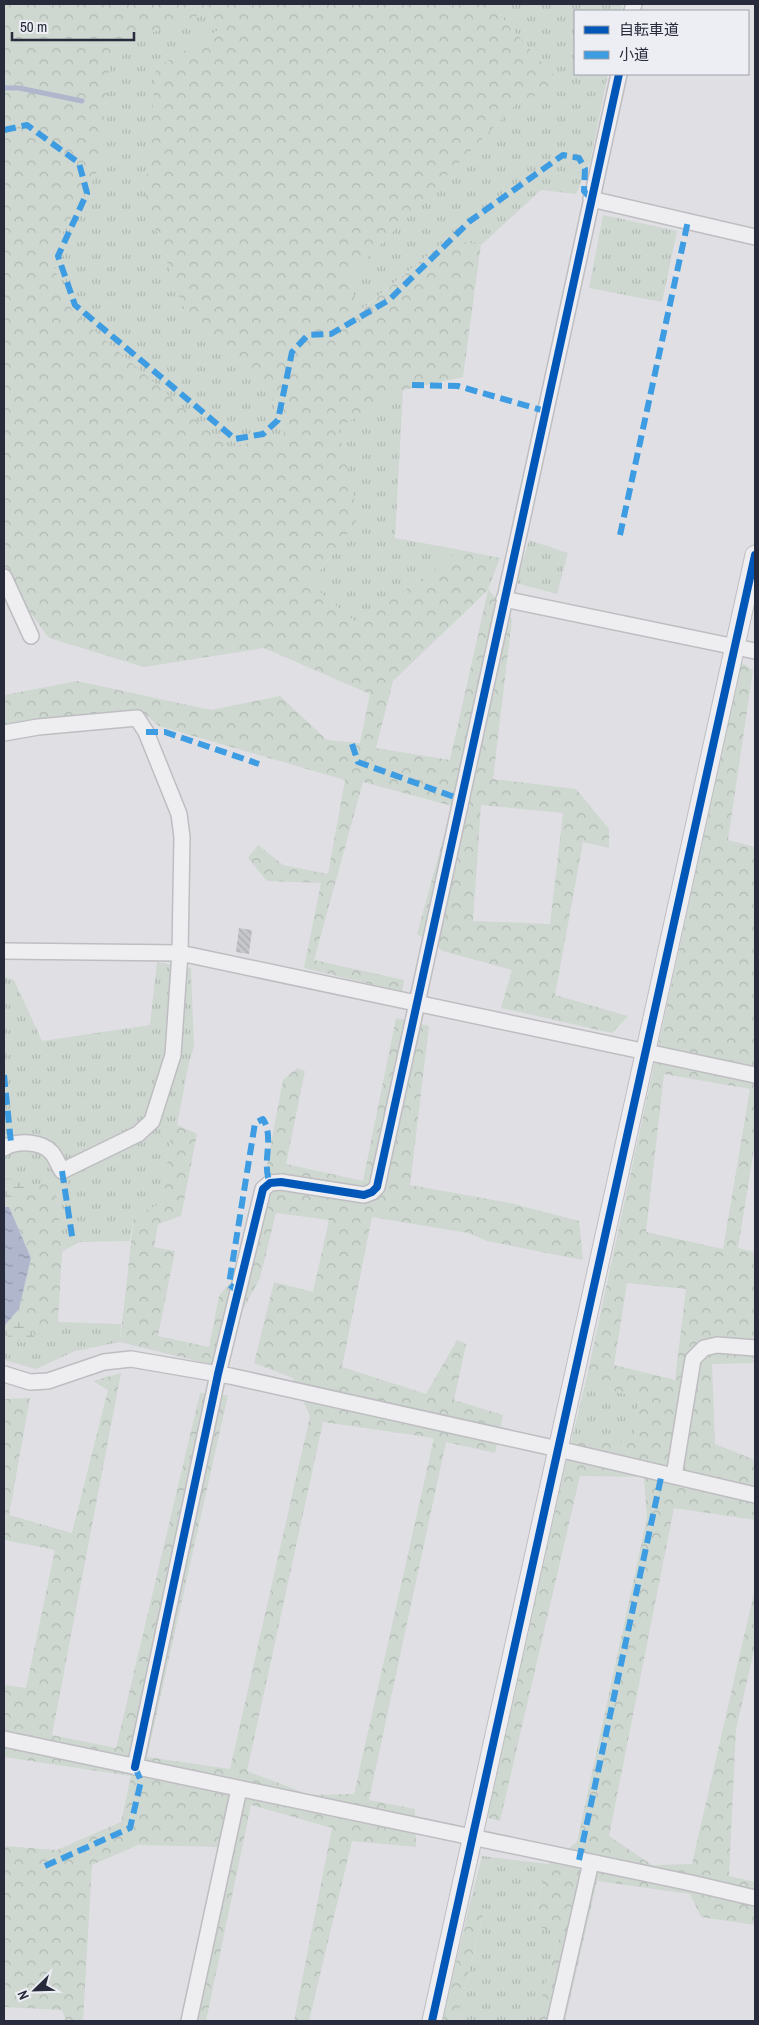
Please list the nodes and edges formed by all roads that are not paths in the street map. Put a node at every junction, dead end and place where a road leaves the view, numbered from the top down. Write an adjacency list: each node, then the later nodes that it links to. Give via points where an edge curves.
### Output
1 (618, 75): 2 (street)
2 (591, 198): 3 (street); 6 (street)
3 (755, 237)
4 (755, 554): 8 (street)
5 (4, 577): 7 (street)
6 (504, 599): 8 (street); 13 (street)
7 (31, 636)
8 (735, 646): 9 (street); 14 (street)
9 (755, 650)
10 (4, 733): 12 (street, via 137,718 146,732 179,814 182,837)
11 (4, 951): 12 (street)
12 (180, 953): 13 (street); 16 (street, via 173,1055 152,1121 138,1134 62,1171 52,1152 27,1142 11,1143)
13 (415, 1004): 14 (street); 19 (street, via 376,1186 364,1195 280,1182 270,1183 263,1189)
14 (646, 1052): 15 (street); 20 (street)
15 (755, 1075)
16 (4, 1148)
17 (755, 1348): 21 (street, via 717,1345 704,1348 693,1359)
18 (4, 1374): 19 (street, via 30,1382 48,1381 104,1362 131,1359)
19 (218, 1374): 20 (street); 24 (street)
20 (558, 1449): 21 (street); 26 (street)
21 (674, 1476): 22 (street)
22 (755, 1495)
23 (4, 1739): 24 (street)
24 (135, 1767): 25 (street)
25 (239, 1789): 26 (street); 29 (street)
26 (472, 1838): 27 (street); 30 (street)
27 (591, 1862): 28 (street); 31 (street)
28 (755, 1898)
29 (189, 2021)
30 (432, 2021)
31 (555, 2021)

